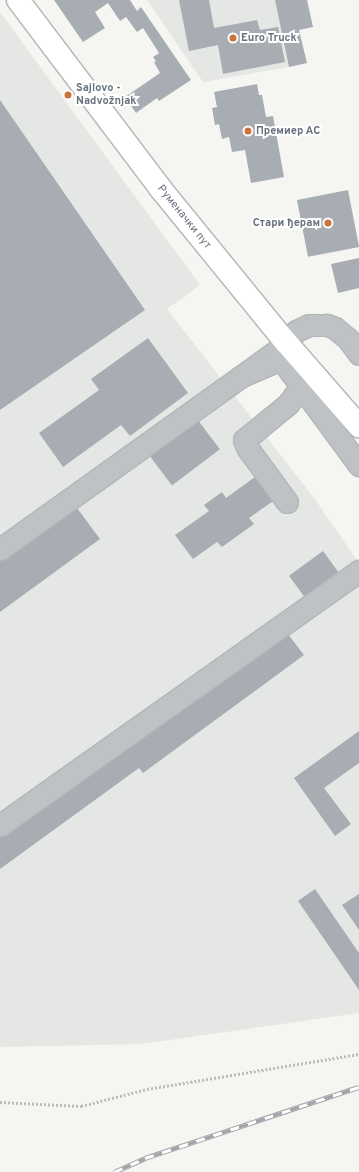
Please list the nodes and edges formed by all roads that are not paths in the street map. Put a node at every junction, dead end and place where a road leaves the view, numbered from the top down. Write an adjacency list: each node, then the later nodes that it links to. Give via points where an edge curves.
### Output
1 (18, 0): 2 (main road, Руменачки пут, via 160,188)
2 (285, 341): 3 (street, via 303,326 327,325 342,333); 4 (street, via 279,349); 6 (main road, Руменачки пут)
3 (359, 354)
4 (242, 376): 5 (street, via 281,359); 9 (street)
5 (301, 386): 7 (street); 8 (street, via 288,404 244,440)
6 (359, 426)
7 (359, 465)
8 (287, 502)
9 (0, 549)
10 (359, 571): 11 (street)
11 (0, 825)

